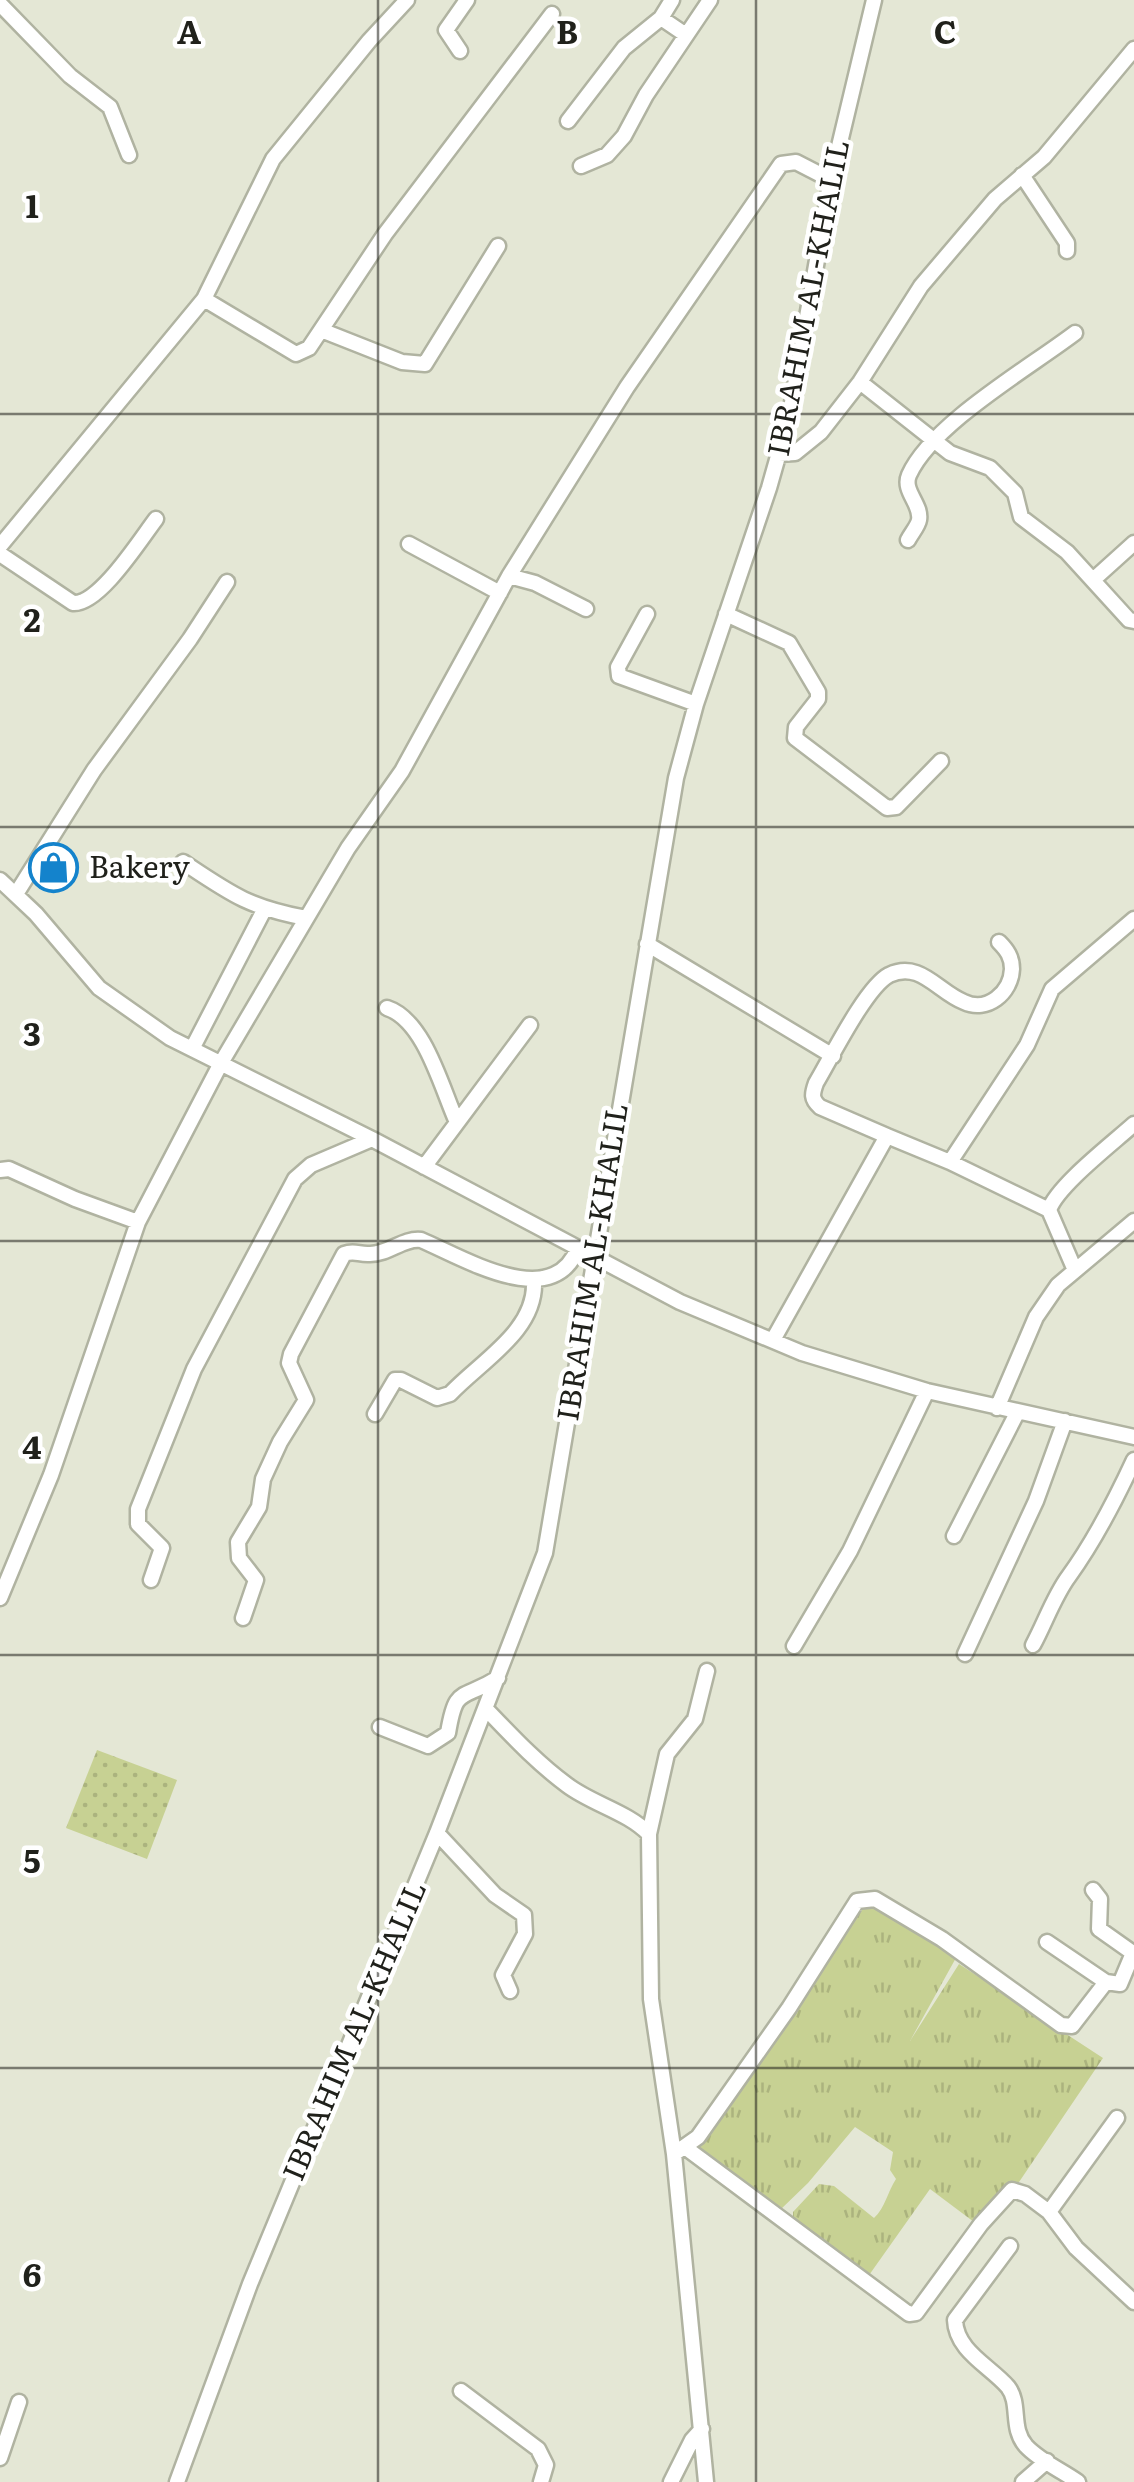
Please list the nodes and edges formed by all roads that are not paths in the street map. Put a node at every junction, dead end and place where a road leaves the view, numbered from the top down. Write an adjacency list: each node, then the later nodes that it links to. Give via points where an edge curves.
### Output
1 (408, 0): 19 (street, via 273,159)
2 (467, 0): 11 (street, via 446,30)
3 (672, 0): 8 (street)
4 (710, 0): 9 (street)
5 (874, 0): 16 (street, IBRAHIM AL-KHALIL)
6 (0, 4): 13 (street, via 110,107)
7 (552, 14): 20 (street, via 385,234)
8 (661, 18): 9 (street); 12 (street, via 624,48)
9 (686, 35): 14 (street, via 624,136 607,155)
10 (1134, 48): 15 (street, via 1044,158)
11 (460, 52)
12 (568, 121)
13 (128, 156)
14 (581, 166)
15 (1022, 175): 18 (street); 22 (street, via 921,286)
16 (831, 180): 24 (street, IBRAHIM AL-KHALIL); 31 (street, via 796,162 781,164 644,361)
17 (498, 246): 20 (street, via 425,364 402,362)
18 (1067, 250)
19 (204, 299): 20 (street, via 296,354 310,348); 29 (street)
20 (322, 330)
21 (1075, 333): 23 (street)
22 (860, 382): 23 (street); 24 (street, via 821,432 794,453)
23 (934, 441): 26 (street, via 909,476 919,522); 32 (street, via 990,468 1016,493 1020,517)
24 (779, 454): 37 (street, IBRAHIM AL-KHALIL)
25 (156, 519): 30 (street, via 81,604)
26 (908, 540)
27 (1134, 543): 32 (street)
28 (409, 544): 34 (street)
29 (0, 546)
30 (0, 554)
31 (509, 576): 34 (street); 35 (street, via 536,582)
32 (1093, 580): 38 (street)
33 (227, 582): 43 (street)
34 (500, 592): 45 (street, via 402,771)
35 (586, 609)
36 (647, 614): 39 (street, via 618,666 620,676)
37 (726, 614): 39 (street, IBRAHIM AL-KHALIL); 40 (street, via 794,649 818,692 795,738 887,808 896,807)
38 (1134, 621)
39 (696, 704): 48 (street, IBRAHIM AL-KHALIL, via 676,778)
40 (940, 761)
41 (183, 862): 44 (street)
42 (0, 880): 43 (street)
43 (16, 894): 51 (street, via 98,988)
44 (264, 910): 45 (street); 51 (street)
45 (306, 918): 53 (street)
46 (1134, 919): 58 (street, via 1052,988 1027,1045)
47 (999, 942): 52 (street, via 1012,968 998,999 964,1002 913,971 900,971 879,982)
48 (648, 944): 52 (street); 65 (street, IBRAHIM AL-KHALIL)
49 (387, 1008): 54 (street, via 408,1019 420,1037)
50 (530, 1025): 54 (street)
51 (192, 1049): 53 (street)
52 (833, 1056): 56 (street, via 816,1083 814,1102)
53 (221, 1063): 57 (street); 63 (street)
54 (456, 1120): 59 (street)
55 (1134, 1124): 61 (street, via 1064,1187)
56 (887, 1136): 58 (street); 68 (street)
57 (372, 1138): 59 (street); 77 (street, via 301,1171 222,1311 138,1508 138,1524 162,1548)
58 (950, 1162): 61 (street)
59 (424, 1167): 64 (street)
60 (0, 1170): 63 (street)
61 (1049, 1210): 66 (street)
62 (1134, 1221): 66 (street)
63 (138, 1222): 78 (street, via 51,1476)
64 (578, 1248): 65 (street); 67 (street, via 556,1276)
65 (597, 1259): 68 (street); 84 (street, IBRAHIM AL-KHALIL, via 551,1530)
66 (1074, 1268): 70 (street, via 1036,1317)
67 (534, 1282): 72 (street, via 534,1298 512,1337 450,1394 437,1398 395,1380); 79 (street, via 412,1238 371,1254 344,1254 291,1354 306,1400 280,1442 259,1507 238,1542 239,1558 256,1580)
68 (773, 1340): 69 (street)
69 (928, 1390): 70 (street); 81 (street, via 850,1552)
70 (997, 1408): 71 (street)
71 (1018, 1413): 73 (street); 76 (street)
72 (374, 1414)
73 (1065, 1422): 74 (street); 82 (street, via 1036,1502)
74 (1134, 1437)
75 (1134, 1460): 80 (street)
76 (954, 1536)
77 (151, 1580)
78 (0, 1598)
79 (243, 1618)
80 (1033, 1645)
81 (794, 1646)
82 (964, 1654)
83 (707, 1671): 88 (street, via 695,1719 664,1764)
84 (498, 1678): 85 (street, IBRAHIM AL-KHALIL); 86 (street, via 458,1697 448,1733 428,1746)
85 (486, 1709): 87 (street, IBRAHIM AL-KHALIL); 88 (street, via 569,1787)
86 (380, 1727)
87 (437, 1833): 92 (street, via 495,1895 524,1915 526,1934 503,1975); 103 (street, IBRAHIM AL-KHALIL, via 306,2144)
88 (648, 1834): 94 (street, via 651,1998)
89 (1094, 1890): 91 (street, via 1099,1929 1133,1956 1120,1984)
90 (1047, 1942): 91 (street)
91 (1106, 1982): 94 (street, via 1077,2023 1066,2027 942,1940 875,1899 861,1899 698,2138)
92 (510, 1991)
93 (1117, 2118): 95 (street)
94 (680, 2151): 95 (street, via 909,2314 1012,2190); 100 (street)
95 (1049, 2212): 97 (street, via 1076,2248)
96 (1010, 2246): 102 (street, via 955,2320 956,2329 1012,2393 1017,2435)
97 (1134, 2302)
98 (461, 2391): 104 (street, via 538,2449 546,2465)
99 (19, 2402): 101 (street)
100 (702, 2430): 105 (street); 106 (street)
101 (0, 2458)
102 (1046, 2461): 107 (street); 108 (street)
103 (177, 2482)
104 (541, 2482)
105 (671, 2482)
106 (706, 2482)
107 (1023, 2482)
108 (1078, 2482)

